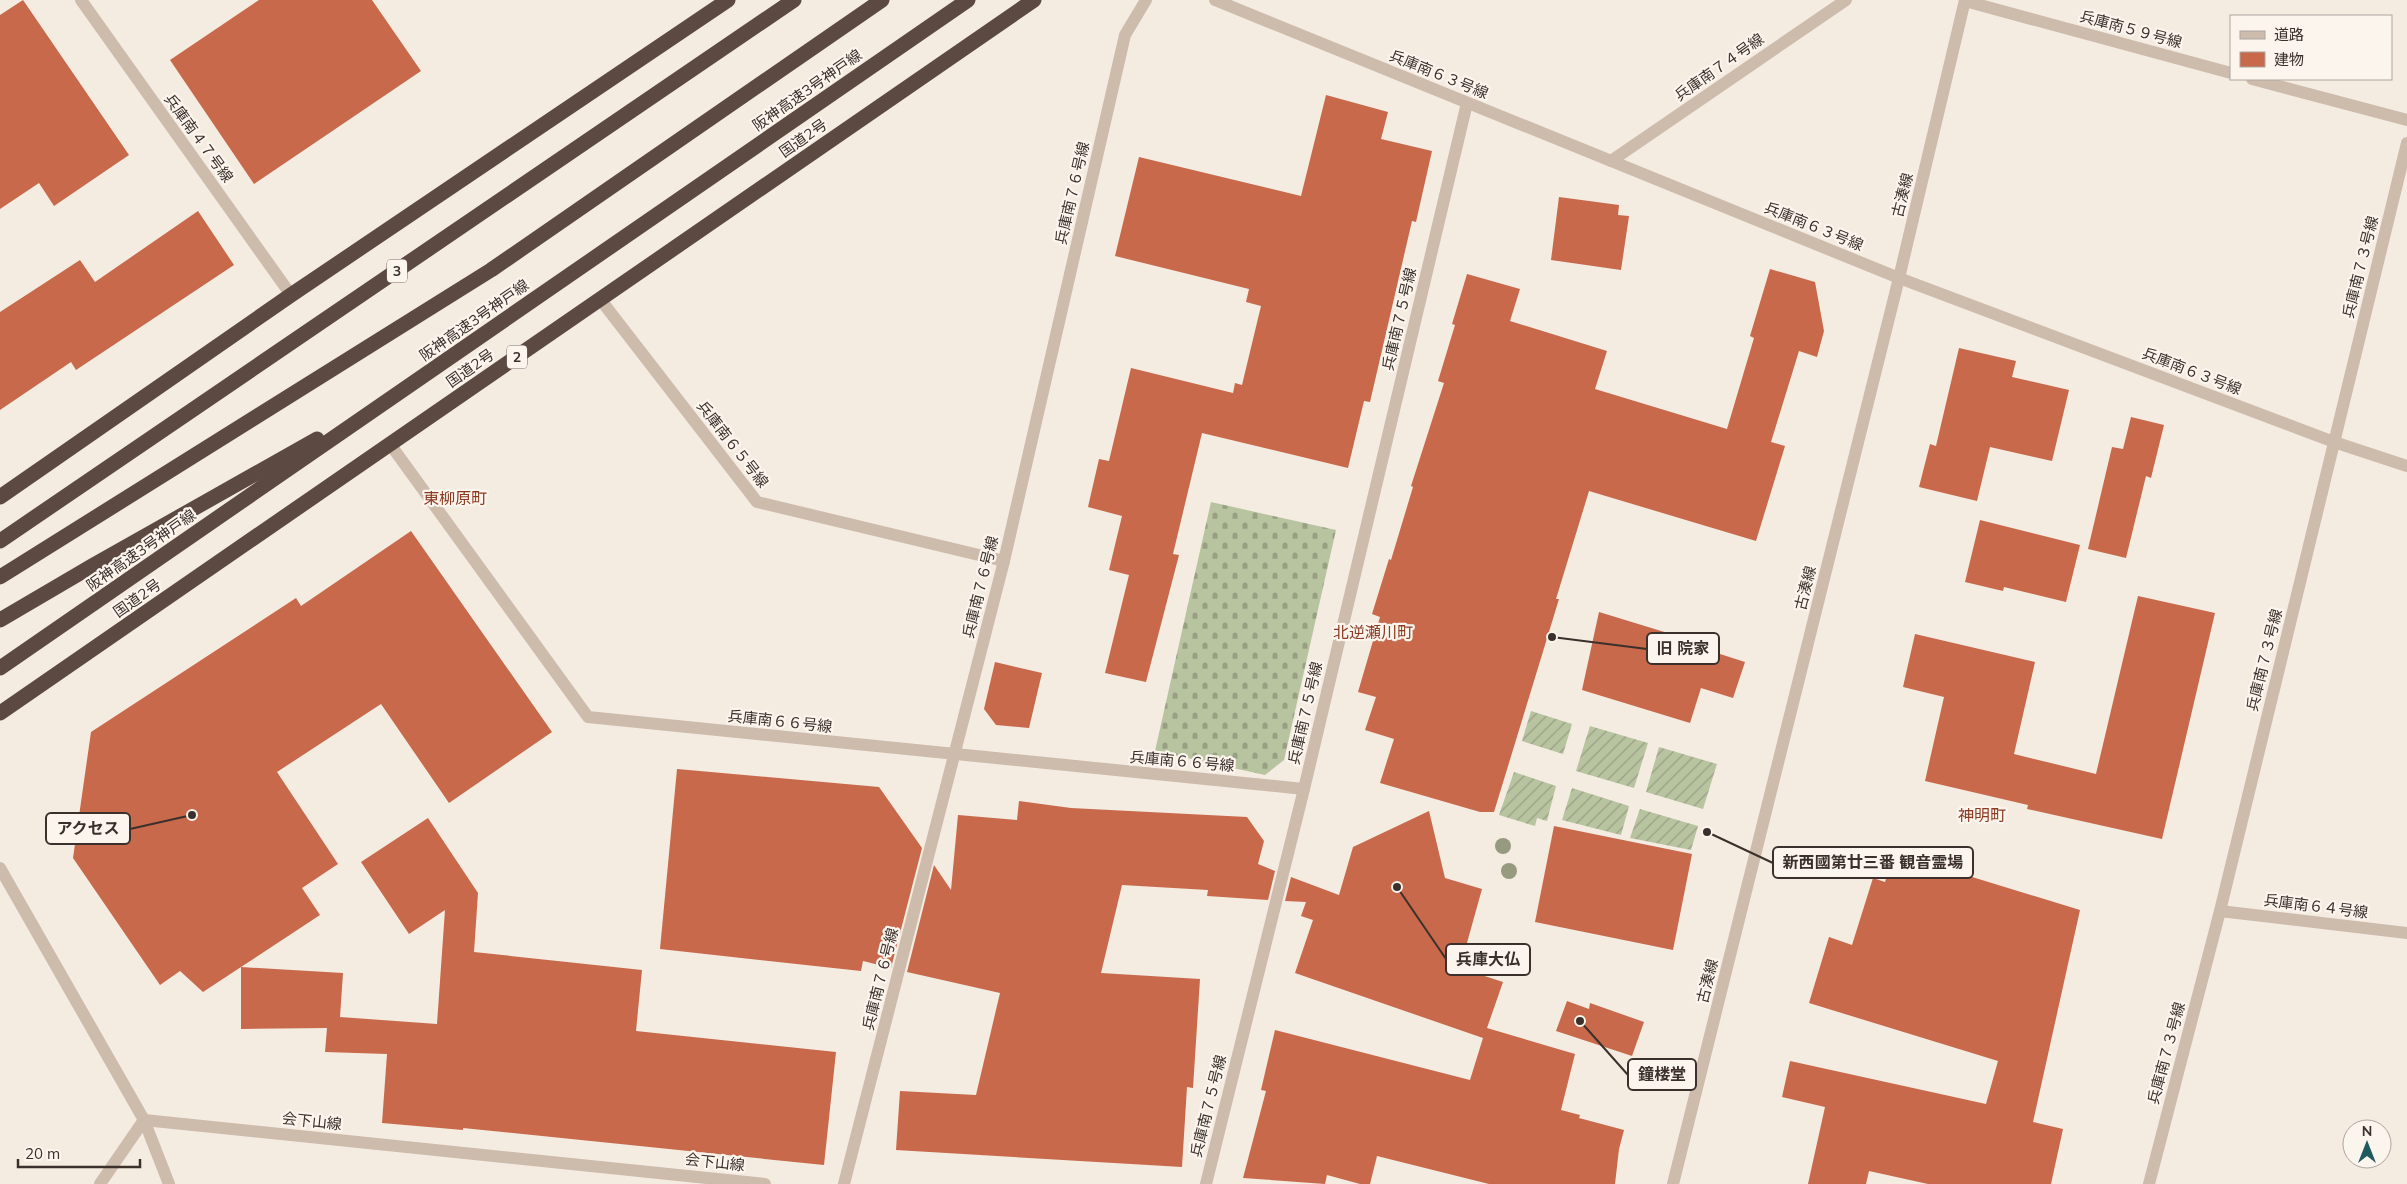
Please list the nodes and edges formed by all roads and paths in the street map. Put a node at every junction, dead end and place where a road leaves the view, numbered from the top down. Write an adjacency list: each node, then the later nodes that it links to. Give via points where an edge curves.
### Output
1 (81, 0): 18 (street, 兵庫南４７号線)
2 (728, 0): 18 (highway)
3 (794, 0): 25 (highway, 3)
4 (882, 0): 27 (highway, via 491,270)
5 (968, 0): 20 (highway, 阪神高速3号神戸線)
6 (1034, 0): 19 (highway, 国道2号 / 2)
7 (1146, 0): 26 (street, 兵庫南７６号線, via 1125,35)
8 (1215, 0): 13 (street, 兵庫南６３号線)
9 (1846, 0): 16 (street, 兵庫南７４号線)
10 (1965, 1): 11 (street, 兵庫南５９号線); 17 (street, 古湊線)
11 (2230, 73)
12 (2256, 80): 14 (street)
13 (1467, 103): 16 (street, 兵庫南６３号線); 32 (street, 兵庫南７５号線)
14 (2407, 120)
15 (2407, 143): 21 (street, 兵庫南７３号線)
16 (1611, 161): 17 (street, 兵庫南６３号線)
17 (1899, 278): 21 (street, 兵庫南６３号線); 42 (street, 古湊線)
18 (291, 295): 24 (highway)
19 (600, 300): 22 (highway, 国道2号 / 2); 26 (street, 兵庫南６５号線, via 758,502)
20 (404, 390): 28 (highway); 29 (highway, 阪神高速3号神戸線)
21 (2334, 442): 23 (street, 兵庫南６３号線); 34 (street, 兵庫南７３号線)
22 (390, 444): 30 (highway, 国道2号 / 2); 31 (street, 兵庫南６６号線, via 588,718)
23 (2407, 466)
24 (0, 497)
25 (0, 541)
26 (1004, 561): 31 (street, 兵庫南７６号線)
27 (0, 577)
28 (0, 620)
29 (0, 668)
30 (0, 713)
31 (953, 756): 32 (street, 兵庫南６６号線); 40 (street, 兵庫南７６号線)
32 (1304, 789): 41 (street, 兵庫南７５号線)
33 (0, 868): 36 (street)
34 (2220, 911): 35 (street, 兵庫南６４号線); 43 (street, 兵庫南７３号線)
35 (2407, 932)
36 (144, 1120): 37 (street); 38 (street); 39 (street, 会下山線)
37 (100, 1184)
38 (169, 1184)
39 (766, 1184)
40 (844, 1184)
41 (1206, 1184)
42 (1673, 1184)
43 (2149, 1184)

